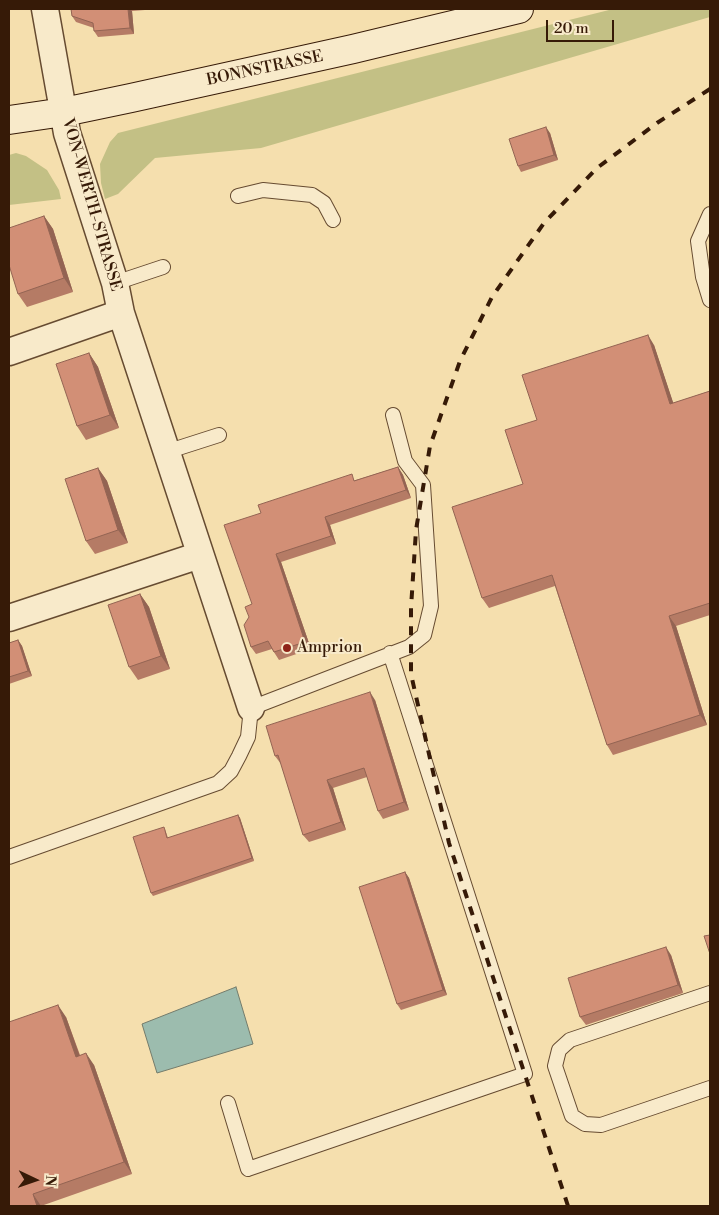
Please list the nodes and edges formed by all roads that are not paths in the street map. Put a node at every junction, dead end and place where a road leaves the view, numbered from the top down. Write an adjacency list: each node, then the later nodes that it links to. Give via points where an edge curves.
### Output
1 (45, 9): 3 (street, VON-WERTH-STRASSE)
2 (519, 9): 3 (main road, BONNSTRASSE)
3 (64, 112): 4 (main road, BONNSTRASSE); 9 (street, VON-WERTH-STRASSE, via 70,141)
4 (9, 120)
5 (238, 196): 7 (lane, via 263,190 312,195 324,203)
6 (710, 214): 10 (lane, via 698,241)
7 (333, 220)
8 (163, 267): 9 (lane)
9 (115, 283): 11 (street, VON-WERTH-STRASSE)
10 (710, 300)
11 (121, 313): 12 (street, VON-WERTH-STRASSE); 15 (street, VON-WERTH-STRASSE)
12 (9, 352)
13 (393, 415): 18 (lane, via 405,461 424,485 431,606 424,635 409,647)
14 (219, 435): 15 (lane)
15 (166, 452): 16 (street, VON-WERTH-STRASSE)
16 (200, 555): 17 (street); 19 (street, VON-WERTH-STRASSE)
17 (9, 618)
18 (390, 653): 19 (lane); 23 (lane, via 525,1074 248,1169)
19 (251, 708): 20 (lane, via 248,737 231,771 218,783)
20 (9, 857)
21 (710, 993): 22 (lane, via 570,1040 559,1050 555,1066 572,1116 585,1124 601,1125)
22 (710, 1088)
23 (228, 1103)

